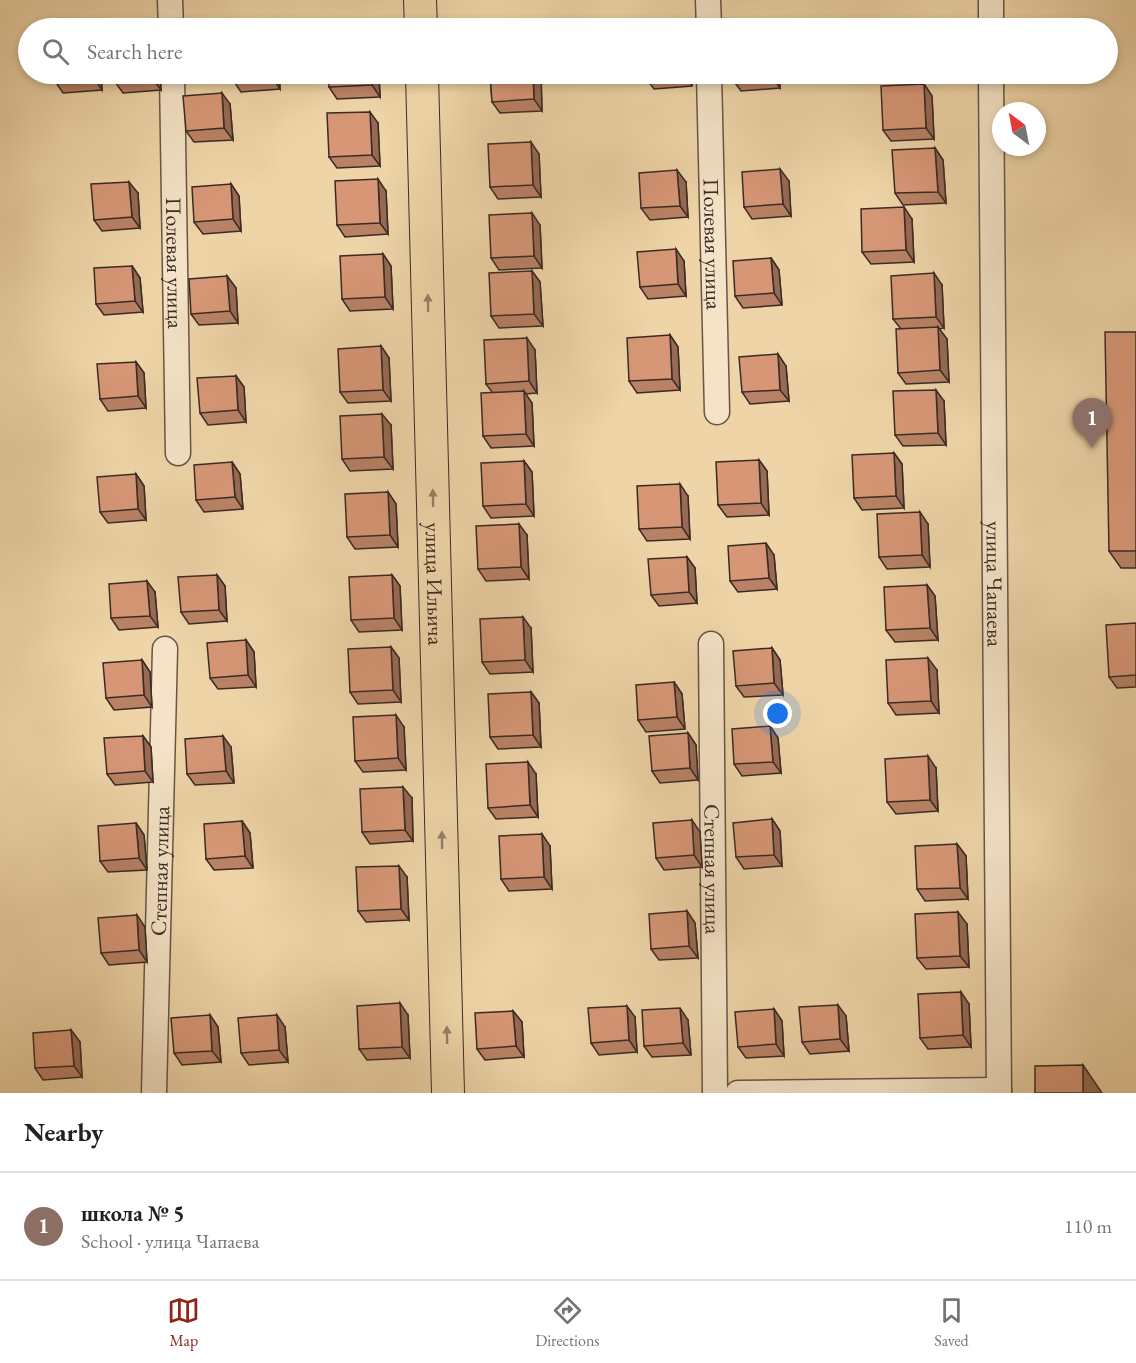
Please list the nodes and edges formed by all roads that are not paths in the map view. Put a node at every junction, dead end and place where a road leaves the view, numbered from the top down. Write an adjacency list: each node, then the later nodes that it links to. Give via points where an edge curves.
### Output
1 (170, 0): 5 (street)
2 (420, 0): 6 (main road)
3 (708, 0): 7 (street)
4 (991, 0): 8 (street)
5 (171, 18)
6 (421, 18)
7 (709, 18)
8 (991, 18)
9 (172, 84): 14 (street, Полевая улица)
10 (422, 84): 19 (main road, улица Ильича, one-way to 10)
11 (710, 84): 13 (street, Полевая улица)
12 (991, 84): 17 (street, улица Чапаева)
13 (717, 412)
14 (178, 453)
15 (711, 644): 20 (street, Степная улица)
16 (165, 649): 18 (street, Степная улица)
17 (999, 1091): 21 (street)
18 (154, 1093)
19 (448, 1093)
20 (715, 1093)
21 (738, 1093)

